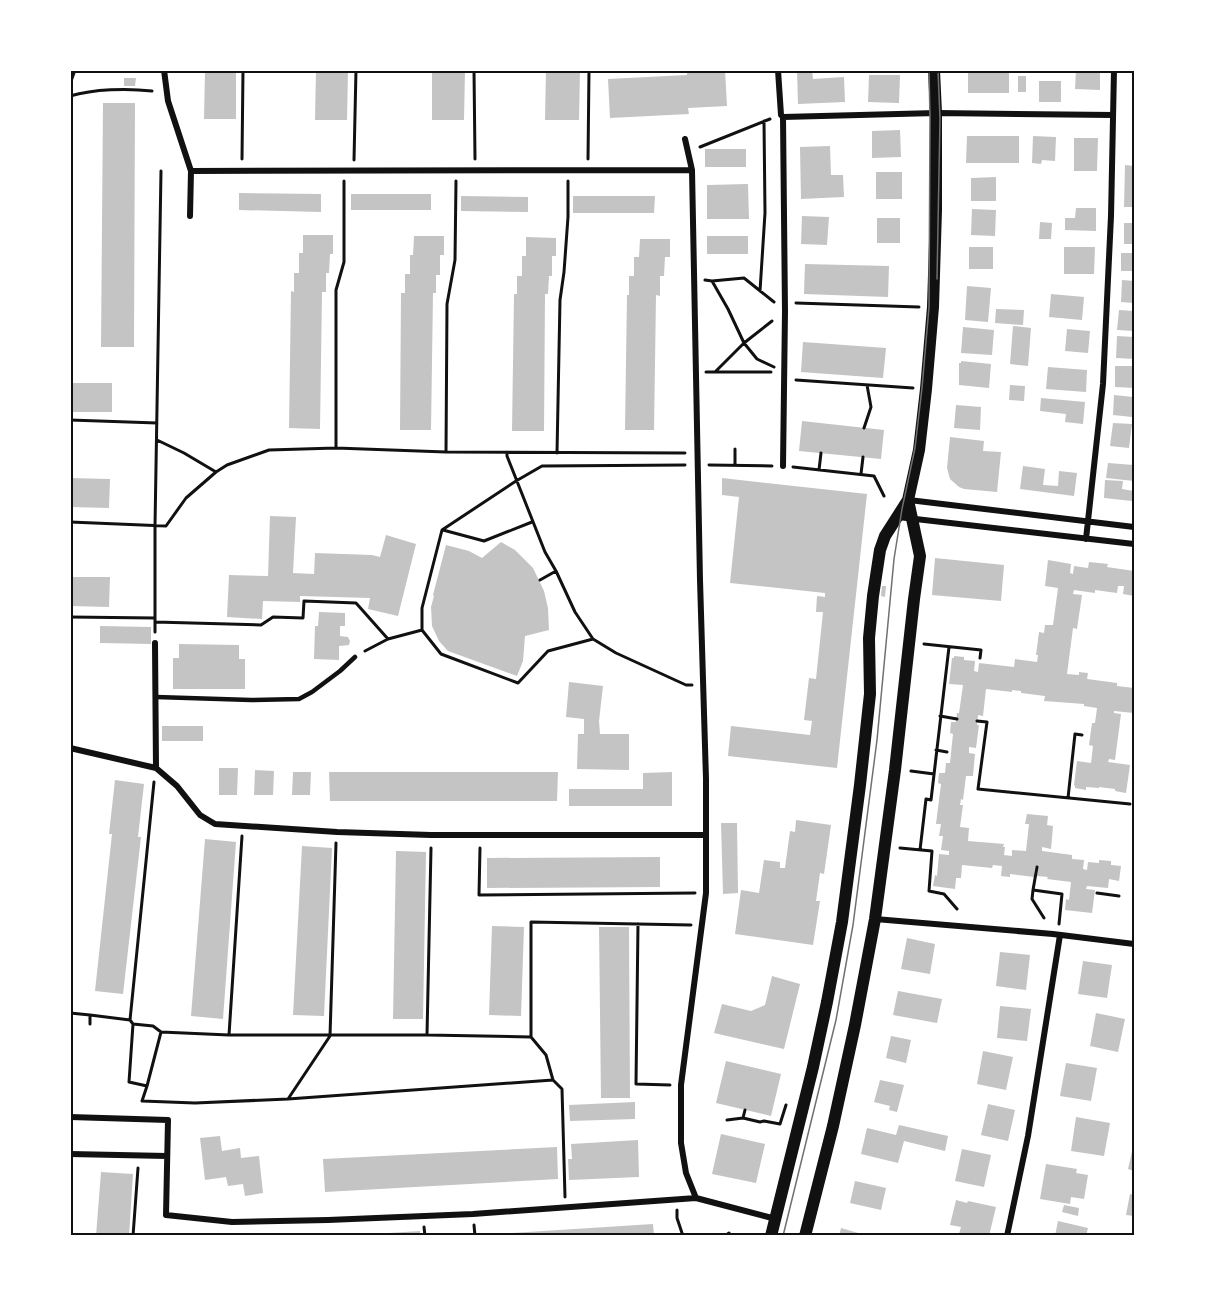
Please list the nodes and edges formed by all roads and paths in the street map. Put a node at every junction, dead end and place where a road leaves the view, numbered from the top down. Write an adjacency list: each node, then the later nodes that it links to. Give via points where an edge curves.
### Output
1 (75, 70): 10 (path)
2 (164, 70): 27 (street, via 168,101)
3 (243, 70): 28 (path)
4 (356, 70): 20 (path)
5 (474, 70): 22 (path)
6 (589, 70): 24 (path)
7 (778, 70): 15 (street)
8 (934, 70): 13 (main road)
9 (1113, 70): 14 (street)
10 (70, 84)
11 (152, 92): 12 (path, via 124,90)
12 (70, 96)
13 (936, 114): 14 (street); 15 (street); 34 (main road)
14 (1113, 115): 68 (street, via 1103,384)
15 (782, 116): 16 (path); 33 (street)
16 (764, 121): 18 (path); 32 (path, via 765,213)
17 (685, 139): 25 (street)
18 (700, 147)
19 (344, 170): 20 (street); 28 (street); 46 (path, via 345,262 336,290)
20 (354, 170): 21 (street)
21 (456, 170): 22 (street); 48 (path, via 455,260 447,304)
22 (475, 170): 23 (street)
23 (568, 170): 24 (street); 50 (path)
24 (588, 170): 25 (street)
25 (692, 170): 30 (street)
26 (161, 171): 43 (path)
27 (191, 171): 28 (street); 29 (street)
28 (242, 171)
29 (190, 216)
30 (694, 279): 31 (path); 38 (street)
31 (712, 281): 32 (path, via 744,279); 35 (path)
32 (760, 291): 33 (path)
33 (785, 307): 34 (path); 35 (path); 37 (street)
34 (933, 307): 41 (main road)
35 (744, 343): 36 (path); 37 (path, via 757,359)
36 (715, 372): 37 (path); 38 (path)
37 (784, 372): 39 (street)
38 (696, 373): 105 (street)
39 (784, 379): 40 (path); 57 (street)
40 (867, 385): 41 (path); 44 (path, via 872,407)
41 (926, 388): 63 (main road)
42 (70, 420): 43 (path)
43 (157, 423): 45 (path)
44 (864, 428)
45 (157, 440): 59 (path); 69 (path)
46 (336, 448): 48 (path); 59 (path, via 269,450)
47 (735, 449): 56 (path)
48 (446, 452): 49 (path)
49 (507, 452): 50 (path); 61 (path)
50 (557, 453): 51 (path)
51 (688, 453)
52 (821, 453): 58 (path)
53 (863, 457): 60 (path)
54 (681, 465): 61 (path, via 542,466)
55 (707, 465): 56 (path)
56 (735, 465): 57 (path)
57 (783, 466): 58 (path)
58 (819, 470): 60 (path)
59 (216, 471): 69 (path, via 186,498 166,526)
60 (861, 474): 62 (path, via 874,476)
61 (516, 481): 67 (path); 71 (path)
62 (884, 496)
63 (908, 500): 64 (main road); 65 (main road); 68 (street)
64 (898, 517): 65 (street); 146 (main road, via 880,550 873,596 870,694 842,922 816,1056)
65 (913, 519): 72 (street); 116 (main road, via 920,556)
66 (70, 522): 69 (path)
67 (532, 522): 71 (path, via 484,541); 74 (path)
68 (1087, 522): 70 (street); 72 (street)
69 (155, 526): 77 (path)
70 (1134, 527)
71 (442, 530): 78 (path, via 422,608)
72 (1086, 539): 73 (street)
73 (1134, 544)
74 (556, 571): 75 (path); 80 (path, via 574,612)
75 (540, 580)
76 (70, 617): 77 (path)
77 (155, 620): 79 (path, via 261,625 273,617 303,618 304,601 356,603); 81 (path)
78 (422, 630): 79 (path); 80 (path, via 441,654 518,683 548,651)
79 (388, 639): 84 (path)
80 (593, 639): 86 (path)
81 (155, 643): 87 (street)
82 (919, 644): 83 (path)
83 (948, 647): 85 (path, via 981,650); 88 (path)
84 (355, 657): 87 (lane, via 299,699)
85 (980, 658)
86 (686, 685)
87 (156, 697): 95 (street)
88 (940, 716): 89 (path); 93 (path)
89 (957, 719)
90 (977, 721): 98 (path, via 987,722 978,789)
91 (1082, 735): 98 (path, via 1075,734)
92 (70, 748): 95 (street)
93 (936, 750): 94 (path); 97 (path)
94 (947, 752)
95 (156, 768): 102 (street, via 177,786 200,815 214,824); 123 (path)
96 (906, 771): 97 (path)
97 (933, 774): 99 (path)
98 (1068, 798): 101 (path)
99 (931, 800): 100 (path); 108 (path, via 926,800)
100 (936, 801)
101 (1130, 804)
102 (243, 825): 103 (street); 127 (path)
103 (337, 832): 104 (street); 129 (path)
104 (431, 835): 106 (street); 128 (path)
105 (706, 835): 106 (street); 111 (street)
106 (480, 836): 111 (path, via 479,895)
107 (896, 847): 108 (path)
108 (920, 850): 114 (path, via 932,851 929,891 944,894)
109 (1037, 867): 110 (path)
110 (1033, 890): 115 (path, via 1032,899); 119 (path, via 1062,894)
111 (706, 893): 118 (street)
112 (1097, 893): 113 (path)
113 (1119, 896)
114 (957, 909)
115 (1044, 918)
116 (875, 919): 119 (street); 150 (main road, via 833,1126)
117 (638, 924): 118 (path); 130 (path, via 531,922); 132 (path, via 636,1084)
118 (701, 925): 132 (street)
119 (1059, 935): 120 (street); 151 (street, via 1028,1137)
120 (1134, 944)
121 (70, 1013): 122 (path)
122 (90, 1016): 123 (path); 124 (path)
123 (130, 1020): 125 (path)
124 (90, 1024)
125 (133, 1024): 126 (path, via 153,1026); 133 (path, via 129,1082)
126 (161, 1032): 127 (path); 133 (path)
127 (229, 1035): 129 (path)
128 (427, 1035): 129 (path); 130 (path)
129 (330, 1036): 135 (path)
130 (531, 1037): 131 (path, via 546,1055)
131 (553, 1080): 135 (path); 145 (path, via 562,1089)
132 (681, 1085): 143 (street, via 681,1143 686,1173)
133 (147, 1086): 135 (path, via 142,1101)
134 (788, 1098): 138 (path, via 780,1124)
135 (288, 1099)
136 (745, 1110): 138 (path)
137 (70, 1117): 141 (street, via 168,1120)
138 (743, 1118): 139 (path)
139 (727, 1120)
140 (70, 1154): 141 (street)
141 (167, 1156): 145 (street, via 166,1215 232,1222)
142 (138, 1160): 147 (path)
143 (696, 1198): 144 (street); 146 (street)
144 (678, 1200): 145 (street); 148 (path, via 677,1218)
145 (565, 1208)
146 (776, 1219): 149 (main road)
147 (133, 1236)
148 (683, 1236)
149 (771, 1236)
150 (805, 1236)
151 (1006, 1236)

